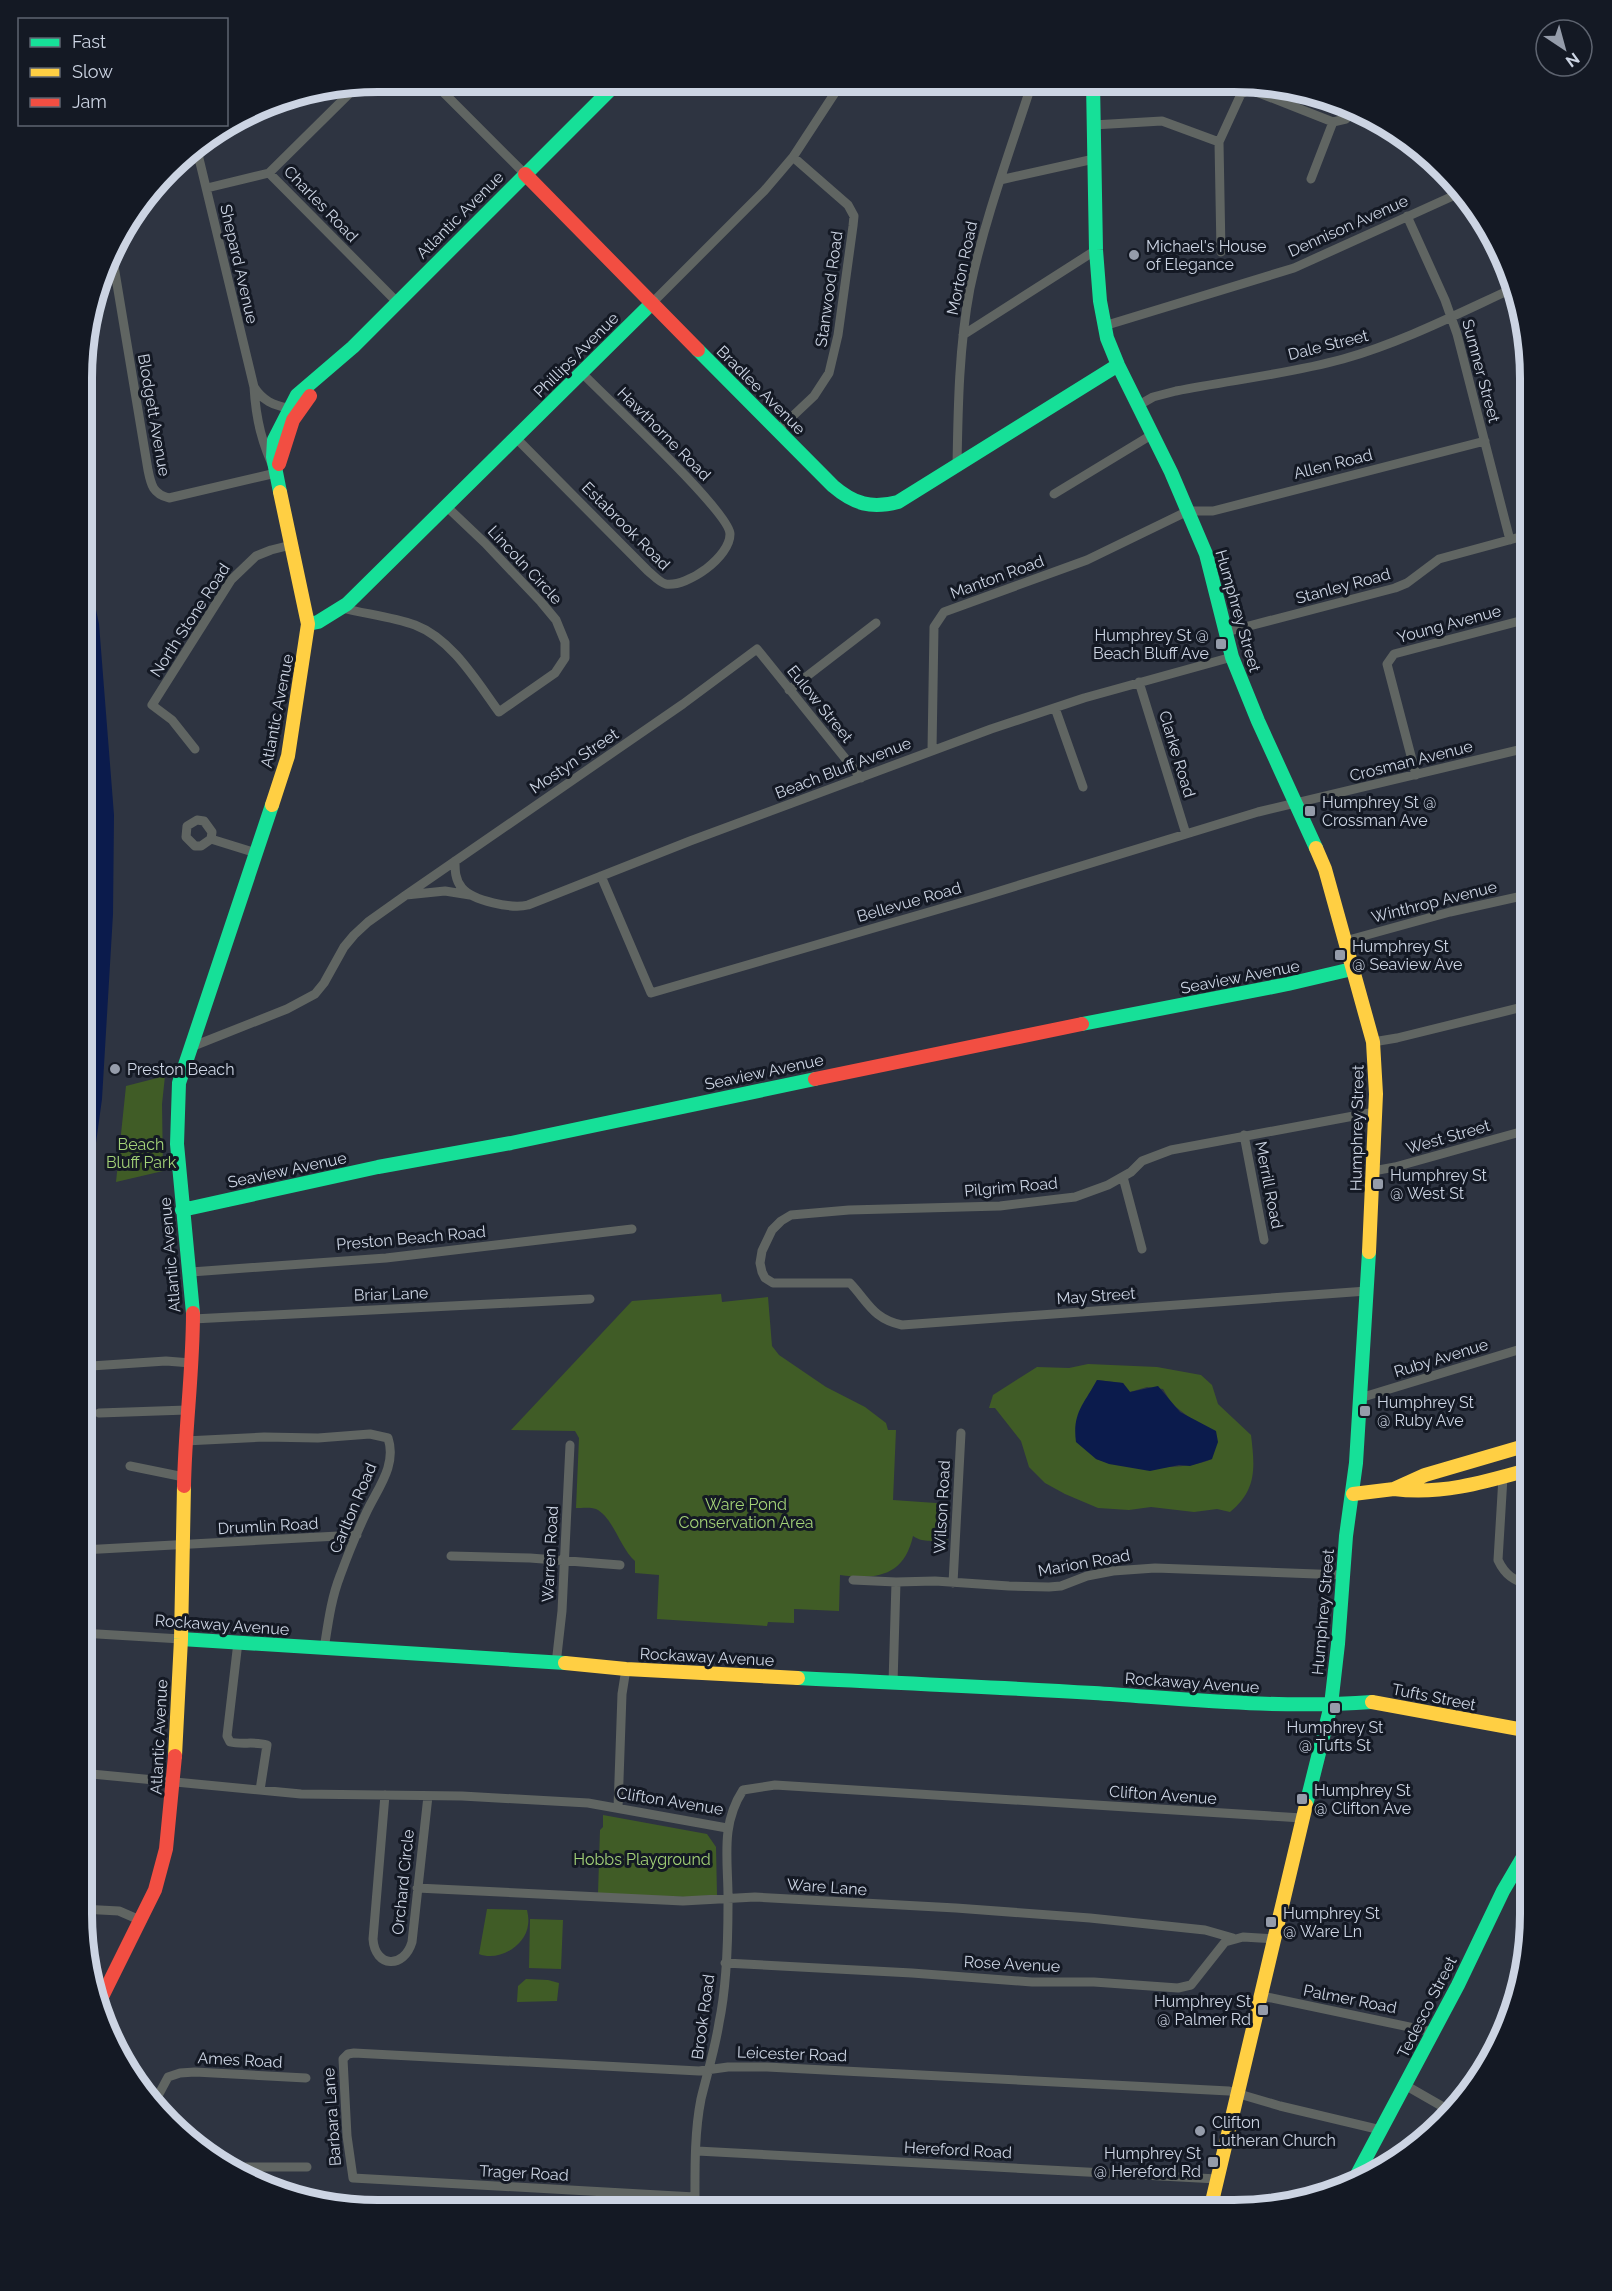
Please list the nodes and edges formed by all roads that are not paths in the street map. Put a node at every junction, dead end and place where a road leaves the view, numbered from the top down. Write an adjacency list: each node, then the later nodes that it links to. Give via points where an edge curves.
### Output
1 (443, 92): 21 (street, Bradlee Avenue)
2 (597, 92): 10 (street)
3 (609, 92): 10 (main road, Atlantic Avenue)
4 (835, 92): 16 (street, Phillips Avenue)
5 (1029, 92): 23 (street, Morton Road)
6 (1093, 92): 13 (main road, Humphrey Street)
7 (1245, 92): 14 (street, via 1235,104)
8 (1251, 92): 12 (street)
9 (350, 93): 20 (street)
10 (603, 98): 21 (main road, Atlantic Avenue)
11 (1349, 116): 12 (street)
12 (1333, 122): 22 (street)
13 (1093, 125): 14 (street, via 1162,121); 19 (main road, Humphrey Street)
14 (1220, 142): 28 (street)
15 (198, 155): 17 (street, Shepard Avenue)
16 (793, 157): 32 (street, Phillips Avenue, via 750,206); 42 (street, Stanwood Road, via 848,205 854,216 829,374 814,396)
17 (199, 158): 18 (street); 24 (street, Shepard Avenue)
18 (192, 159)
19 (1094, 159): 23 (street); 27 (main road, Humphrey Street)
20 (269, 173): 24 (street, Charles Road); 31 (street, Charles Road)
21 (525, 174): 31 (main road, Atlantic Avenue); 32 (main road, Bradlee Avenue)
22 (1311, 179)
23 (999, 180): 35 (street, Morton Road, via 970,289)
24 (207, 188): 39 (street, Shepard Avenue)
25 (1455, 195): 26 (street, Dennison Avenue)
26 (1407, 216): 33 (street, Sumner Street); 34 (street, Dennison Avenue, via 1294,268)
27 (1096, 250): 34 (main road, Humphrey Street); 35 (street)
28 (1221, 252)
29 (114, 266): 47 (street, Blodgett Avenue, via 151,486 156,493 169,498)
30 (1507, 290): 33 (street, Dale Street)
31 (397, 302): 37 (main road, Atlantic Avenue)
32 (652, 303): 38 (main road, Phillips Avenue); 42 (main road, Bradlee Avenue)
33 (1450, 316): 40 (street, Dale Street, via 1390,344 1343,359 1176,391); 45 (street, Sumner Street)
34 (1104, 326): 36 (main road, Humphrey Street)
35 (963, 335): 46 (street, Morton Road)
36 (1118, 365): 40 (main road, Humphrey Street); 46 (main road, Bradlee Avenue)
37 (326, 372): 41 (main road, Atlantic Avenue); 47 (main road, Atlantic Avenue, via 293,420)
38 (582, 373): 44 (main road, Phillips Avenue); 51 (street, Hawthorne Road)
39 (254, 387): 41 (street, via 269,403); 47 (street, Shepard Avenue, via 264,447)
40 (1138, 405): 43 (main road, Humphrey Street)
41 (288, 408): 47 (main road, Atlantic Avenue, via 274,440)
42 (778, 430): 46 (main road, Bradlee Avenue, via 847,498 868,507 898,502)
43 (1153, 434): 48 (street); 50 (main road, Humphrey Street)
44 (516, 438): 49 (main road, Phillips Avenue); 51 (street, Estabrook Road, via 664,584 691,580 720,555 730,534)
45 (1485, 441): 50 (street, Allen Road, via 1213,511); 53 (street, Sumner Street)
46 (957, 466)
47 (276, 472): 54 (main road, Atlantic Avenue)
48 (1054, 495)
49 (446, 506): 55 (main road, Phillips Avenue); 55 (street, Lincoln Circle, via 556,620 565,642 565,658 555,674 499,712 469,671 432,634 416,626)
50 (1188, 511): 59 (main road, Humphrey Street, via 1206,554); 66 (street, Manton Road, via 1087,560 944,612 934,627)
51 (722, 517)
52 (1520, 537): 53 (street, Stanley Road)
53 (1510, 540): 59 (street, Stanley Road, via 1439,560 1395,588)
54 (291, 545): 58 (main road, Atlantic Avenue); 65 (street, North Stone Road, via 256,556 231,580 153,705 172,720)
55 (342, 608): 58 (main road, Phillips Avenue)
56 (1520, 621): 68 (street, Young Avenue, via 1390,658 1387,664)
57 (876, 623): 63 (street)
58 (308, 624): 74 (main road, Atlantic Avenue, via 288,756)
59 (1226, 632): 61 (main road, Humphrey Street)
60 (757, 649): 63 (street, Eulow Street); 75 (street, Mostyn Street)
61 (1232, 657): 62 (street, Beach Bluff Avenue); 71 (main road, Humphrey Street)
62 (1139, 682): 64 (street, Beach Bluff Avenue); 72 (street, Clarke Road)
63 (789, 690): 69 (street, Eulow Street)
64 (1055, 708): 66 (street, Beach Bluff Avenue); 70 (street)
65 (195, 749)
66 (932, 750): 69 (street, Beach Bluff Avenue)
67 (1520, 750): 68 (street, Crosman Avenue)
68 (1416, 775): 71 (street, Crosman Avenue)
69 (861, 778): 76 (street, Beach Bluff Avenue)
70 (1083, 788)
71 (1297, 803): 72 (street, Bellevue Road); 80 (main road, Humphrey Street, via 1325,869)
72 (1186, 834): 76 (street, Bellevue Road, via 651,993)
73 (211, 839): 74 (street)
74 (256, 853): 84 (main road, Atlantic Avenue)
75 (455, 861): 77 (street, Mostyn Street); 78 (street, via 460,886)
76 (601, 876): 78 (street, Beach Bluff Avenue, via 517,908)
77 (406, 895): 78 (street, Beach Bluff Avenue, via 445,891); 84 (street, Beach Bluff Avenue, via 354,935 315,994)
78 (470, 895)
79 (1520, 896): 80 (street, Winthrop Avenue)
80 (1345, 941): 81 (main road, Humphrey Street)
81 (1352, 969): 83 (main road, Humphrey Street); 90 (main road, Seaview Avenue)
82 (1520, 1008): 83 (street)
83 (1373, 1042): 85 (main road, Humphrey Street)
84 (190, 1048): 90 (main road, Atlantic Avenue, via 177,1104)
85 (1375, 1112): 87 (street, Pilgrim Road); 88 (main road, Humphrey Street)
86 (1520, 1132): 88 (street, West Street)
87 (1244, 1135): 89 (street, Pilgrim Road, via 1153,1155); 92 (street, Merrill Road)
88 (1373, 1171): 96 (main road, Humphrey Street)
89 (1123, 1177): 93 (street); 95 (street, Pilgrim Road, via 1075,1197 791,1215 772,1230 760,1263 765,1278 773,1283)
90 (182, 1210): 94 (main road, Atlantic Avenue)
91 (632, 1228): 94 (street, Preston Beach Road, via 386,1258)
92 (1264, 1240)
93 (1142, 1249)
94 (191, 1272): 98 (main road, Atlantic Avenue)
95 (845, 1281): 96 (street, May Street, via 876,1314 902,1325)
96 (1367, 1291): 102 (main road, Humphrey Street)
97 (590, 1299): 98 (street, Briar Lane)
98 (193, 1319): 100 (main road, Atlantic Avenue)
99 (1520, 1349): 102 (street, Ruby Avenue)
100 (191, 1363): 101 (street); 103 (main road, Atlantic Avenue)
101 (92, 1366)
102 (1360, 1398): 114 (main road, Humphrey Street)
103 (187, 1410): 104 (street); 106 (main road, Atlantic Avenue)
104 (99, 1413)
105 (961, 1433): 125 (street, Wilson Road)
106 (184, 1441): 111 (main road, Atlantic Avenue); 115 (street, Carlton Road, via 370,1434 388,1438 392,1449 385,1479)
107 (570, 1445): 119 (street, Warren Road)
108 (1520, 1447): 113 (main road)
109 (130, 1466): 111 (street)
110 (1520, 1472): 112 (main road)
111 (184, 1477): 116 (main road, Atlantic Avenue)
112 (1503, 1477): 113 (main road, via 1440,1492); 124 (street, via 1498,1560 1510,1578)
113 (1394, 1489): 114 (main road)
114 (1353, 1494): 121 (main road, Humphrey Street)
115 (357, 1535): 116 (street, Drumlin Road); 129 (street, Carlton Road, via 339,1577)
116 (182, 1546): 117 (street, Drumlin Road); 127 (main road, Atlantic Avenue)
117 (92, 1550)
118 (451, 1556): 119 (street)
119 (564, 1560): 120 (street); 130 (street, Warren Road)
120 (620, 1565)
121 (1343, 1575): 125 (street, Marion Road, via 1155,1568 1113,1571 1049,1587); 133 (main road, Humphrey Street)
122 (853, 1580): 123 (street, Marion Road)
123 (896, 1582): 125 (street, Marion Road); 132 (street)
124 (1520, 1582)
125 (952, 1583)
126 (92, 1634): 127 (street, Rockaway Avenue)
127 (181, 1639): 128 (main road, Rockaway Avenue); 136 (main road, Atlantic Avenue)
128 (238, 1642): 129 (main road, Rockaway Avenue); 137 (street, via 227,1736 230,1742 267,1745)
129 (324, 1649): 130 (main road, Rockaway Avenue)
130 (556, 1664): 131 (main road, Rockaway Avenue)
131 (626, 1669): 132 (main road, Rockaway Avenue); 140 (street)
132 (893, 1683): 133 (main road, Rockaway Avenue, via 1252,1704)
133 (1331, 1704): 134 (main road, Tufts Street, via 1374,1702); 141 (main road, Humphrey Street)
134 (1520, 1729)
135 (92, 1774): 136 (street, Clifton Avenue)
136 (174, 1782): 137 (street, Clifton Avenue); 147 (main road, Atlantic Avenue, via 161,1872)
137 (260, 1790): 138 (street, Clifton Avenue)
138 (385, 1795): 139 (street, Clifton Avenue); 144 (street, Orchard Circle, via 373,1939 374,1949 382,1959 398,1960 409,1952)
139 (428, 1796): 140 (street, Clifton Avenue, via 534,1799); 144 (street, Orchard Circle)
140 (618, 1808): 142 (street, Clifton Avenue)
141 (1302, 1818): 142 (street, Clifton Avenue, via 775,1785 743,1790); 149 (main road, Humphrey Street)
142 (727, 1828): 145 (street, Brook Road)
143 (1520, 1862): 153 (main road, Tedesco Street)
144 (417, 1888): 145 (street, Ware Lane, via 673,1900)
145 (728, 1898): 148 (street, Ware Lane, via 1090,1918 1205,1930); 150 (street, Brook Road)
146 (92, 1910): 147 (street, via 119,1911)
147 (142, 1921): 151 (main road, Atlantic Avenue)
148 (1233, 1938): 149 (street); 150 (street, Rose Avenue, via 1222,1943 1191,1985 1178,1988)
149 (1275, 1939): 152 (main road, Humphrey Street)
150 (725, 1963): 155 (street, Brook Road, via 720,2022)
151 (103, 1995)
152 (1262, 1996): 153 (street, Palmer Road); 158 (main road, Humphrey Street)
153 (1433, 2032): 157 (main road, Tedesco Street)
154 (346, 2056): 155 (street, Leicester Road); 166 (street, Barbara Lane, via 345,2100)
155 (710, 2069): 158 (street, Leicester Road, via 767,2067); 162 (street, Brook Road, via 702,2099)
156 (306, 2078): 159 (street, Ames Road, via 180,2073 168,2077)
157 (1405, 2085): 160 (street); 161 (main road, Tedesco Street)
158 (1238, 2092): 161 (street, Leicester Road); 167 (main road, Humphrey Street)
159 (158, 2096)
160 (1445, 2108)
161 (1381, 2130): 165 (main road, Tedesco Street)
162 (697, 2151): 167 (street, Hereford Road); 168 (street, Brook Road)
163 (306, 2167): 164 (street)
164 (247, 2168)
165 (1359, 2171)
166 (352, 2177): 168 (street, Trager Road)
167 (1217, 2179): 169 (main road, Humphrey Street)
168 (695, 2197)
169 (1212, 2200)

